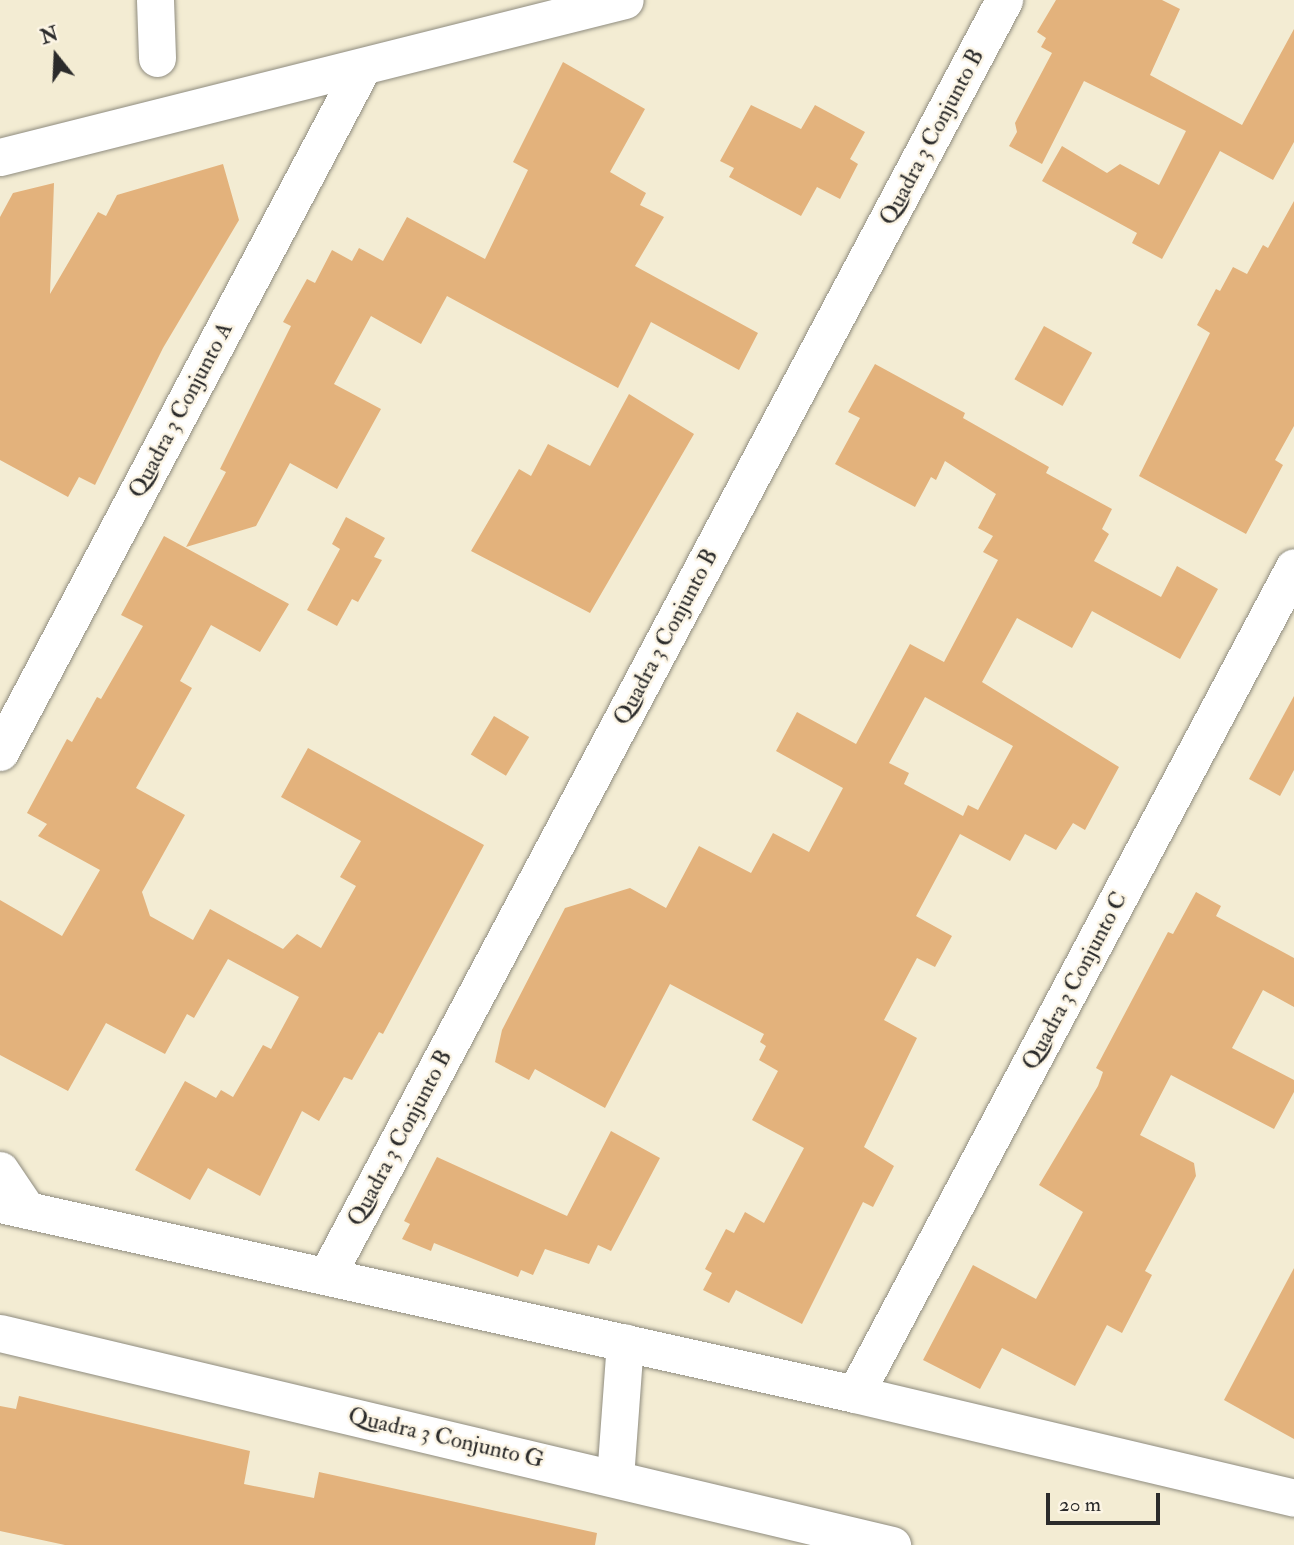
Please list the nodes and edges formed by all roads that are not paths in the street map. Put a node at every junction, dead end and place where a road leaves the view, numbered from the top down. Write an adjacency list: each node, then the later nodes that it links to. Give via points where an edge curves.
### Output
1 (155, 0): 4 (street)
2 (625, 0): 5 (street)
3 (1004, 0): 11 (street, Quadra 3 Conjunto B)
4 (157, 58)
5 (362, 68): 6 (street); 8 (street, Quadra 3 Conjunto A)
6 (0, 157)
7 (1294, 567): 14 (street, Quadra 3 Conjunto C)
8 (0, 752)
9 (0, 1170): 10 (street)
10 (13, 1207): 11 (street)
11 (327, 1275): 13 (street)
12 (0, 1333): 15 (street, Quadra 3 Conjunto G)
13 (625, 1342): 14 (street); 15 (street)
14 (855, 1394): 16 (street)
15 (615, 1478): 17 (street, Quadra 3 Conjunto G)
16 (1294, 1498)
17 (892, 1545)

